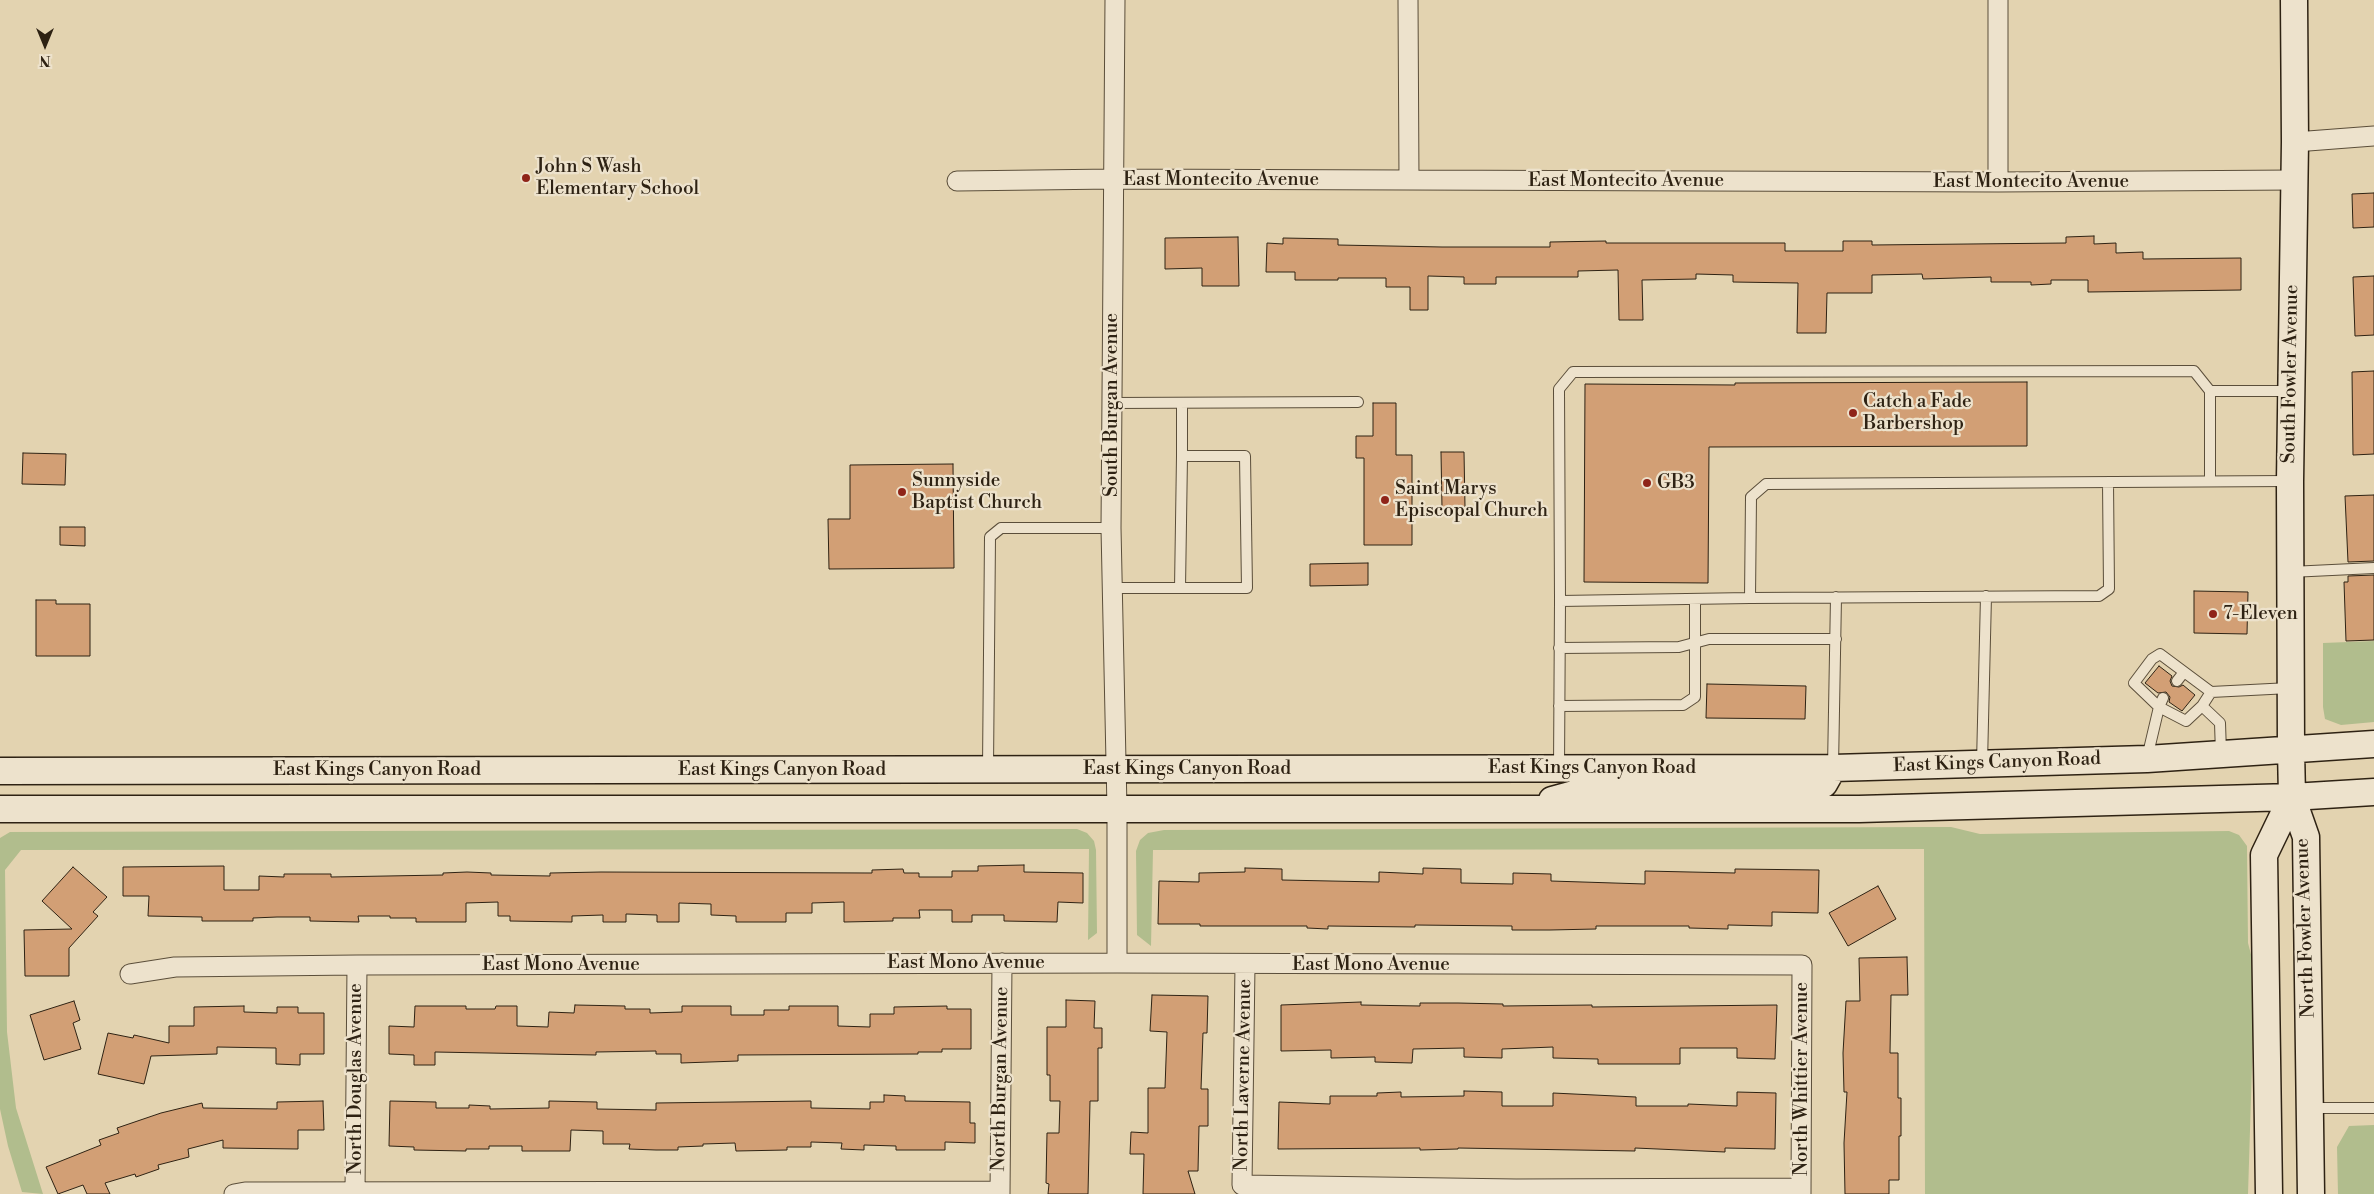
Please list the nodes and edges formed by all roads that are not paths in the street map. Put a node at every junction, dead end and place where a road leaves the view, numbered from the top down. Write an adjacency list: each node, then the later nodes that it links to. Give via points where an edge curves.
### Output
1 (1115, 0): 7 (street, South Burgan Avenue)
2 (1408, 0): 8 (street)
3 (1998, 0): 11 (street)
4 (2294, 0): 6 (main road, South Fowler Avenue)
5 (2374, 136): 6 (street)
6 (2295, 142): 9 (main road, South Fowler Avenue)
7 (1113, 179): 8 (street, East Montecito Avenue); 10 (street, East Montecito Avenue); 15 (street, South Burgan Avenue)
8 (1408, 180): 11 (street, East Montecito Avenue)
9 (2294, 180): 11 (street, East Montecito Avenue); 13 (main road, South Fowler Avenue)
10 (957, 181)
11 (1998, 182)
12 (2210, 391): 13 (lane); 20 (lane); 30 (lane, via 2194,371 1573,372 1559,389)
13 (2290, 391): 18 (main road, South Fowler Avenue)
14 (1358, 402): 16 (lane)
15 (1112, 403): 16 (lane); 21 (street, South Burgan Avenue)
16 (1182, 403): 17 (lane)
17 (1182, 456): 25 (lane); 25 (lane, via 1245,456 1247,588)
18 (2290, 481): 20 (lane); 23 (main road, South Fowler Avenue)
19 (2108, 482): 20 (lane); 26 (lane, via 2109,589 2099,596); 28 (lane, via 1766,484 1751,497)
20 (2210, 482)
21 (1111, 528): 24 (street, South Burgan Avenue); 48 (lane, via 1001,528 990,537)
22 (2374, 568): 23 (lane)
23 (2290, 572): 36 (main road, South Fowler Avenue)
24 (1113, 588): 25 (lane); 49 (street, South Burgan Avenue)
25 (1180, 588)
26 (1986, 596): 27 (lane); 45 (lane)
27 (1836, 597): 28 (lane); 31 (lane)
28 (1750, 598): 29 (lane)
29 (1695, 599): 30 (lane); 32 (lane)
30 (1560, 602): 33 (lane)
31 (1836, 639): 32 (lane, via 1709,639); 47 (lane)
32 (1696, 643): 33 (lane, via 1679,647); 39 (lane, via 1695,697 1683,705)
33 (1559, 648): 39 (lane)
34 (2184, 672): 35 (lane); 37 (lane); 38 (lane, via 2160,654 2152,658 2134,683)
35 (2178, 681)
36 (2291, 688): 37 (lane); 42 (main road, South Fowler Avenue)
37 (2211, 692): 40 (lane)
38 (2161, 703): 40 (lane, via 2186,721); 44 (lane)
39 (1559, 706): 46 (lane)
40 (2202, 706): 43 (lane, via 2220,723)
41 (2374, 744): 42 (main road, East Kings Canyon Road)
42 (2291, 749): 43 (main road, East Kings Canyon Road); 52 (main road, South Fowler Avenue)
43 (2220, 754): 44 (main road, East Kings Canyon Road)
44 (2147, 759): 45 (main road, East Kings Canyon Road)
45 (1982, 764): 47 (main road, East Kings Canyon Road)
46 (1559, 768): 47 (main road, East Kings Canyon Road); 49 (main road, East Kings Canyon Road)
47 (1833, 768): 55 (main road, via 1824,784 1800,791 1592,790)
48 (988, 769): 49 (main road, East Kings Canyon Road); 50 (main road, East Kings Canyon Road)
49 (1116, 770): 54 (street, South Burgan Avenue)
50 (0, 771)
51 (2374, 792): 52 (main road)
52 (2292, 797): 55 (main road, via 1859,809); 62 (main road, North Fowler Avenue, via 2306,837); 71 (main road, North Fowler Avenue, via 2264,855)
53 (0, 809): 54 (main road)
54 (1117, 809): 55 (main road); 57 (street)
55 (1520, 809)
56 (1002, 963): 57 (street, East Mono Avenue); 59 (street, East Mono Avenue); 67 (street, North Burgan Avenue)
57 (1117, 963): 60 (street, East Mono Avenue)
58 (1802, 964): 60 (street, East Mono Avenue); 65 (street, North Whittier Avenue)
59 (357, 965): 61 (street, East Mono Avenue, via 175,968); 66 (street, North Douglas Avenue)
60 (1245, 965): 64 (street, North Laverne Avenue, via 1242,1185)
61 (130, 974)
62 (2311, 1108): 63 (lane); 72 (main road, North Fowler Avenue)
63 (2374, 1108)
64 (1516, 1191): 65 (street)
65 (1801, 1191)
66 (355, 1192): 68 (street); 70 (street)
67 (1000, 1192): 69 (street)
68 (548, 1193): 69 (street)
69 (779, 1193)
70 (234, 1194)
71 (2269, 1194)
72 (2311, 1194)

